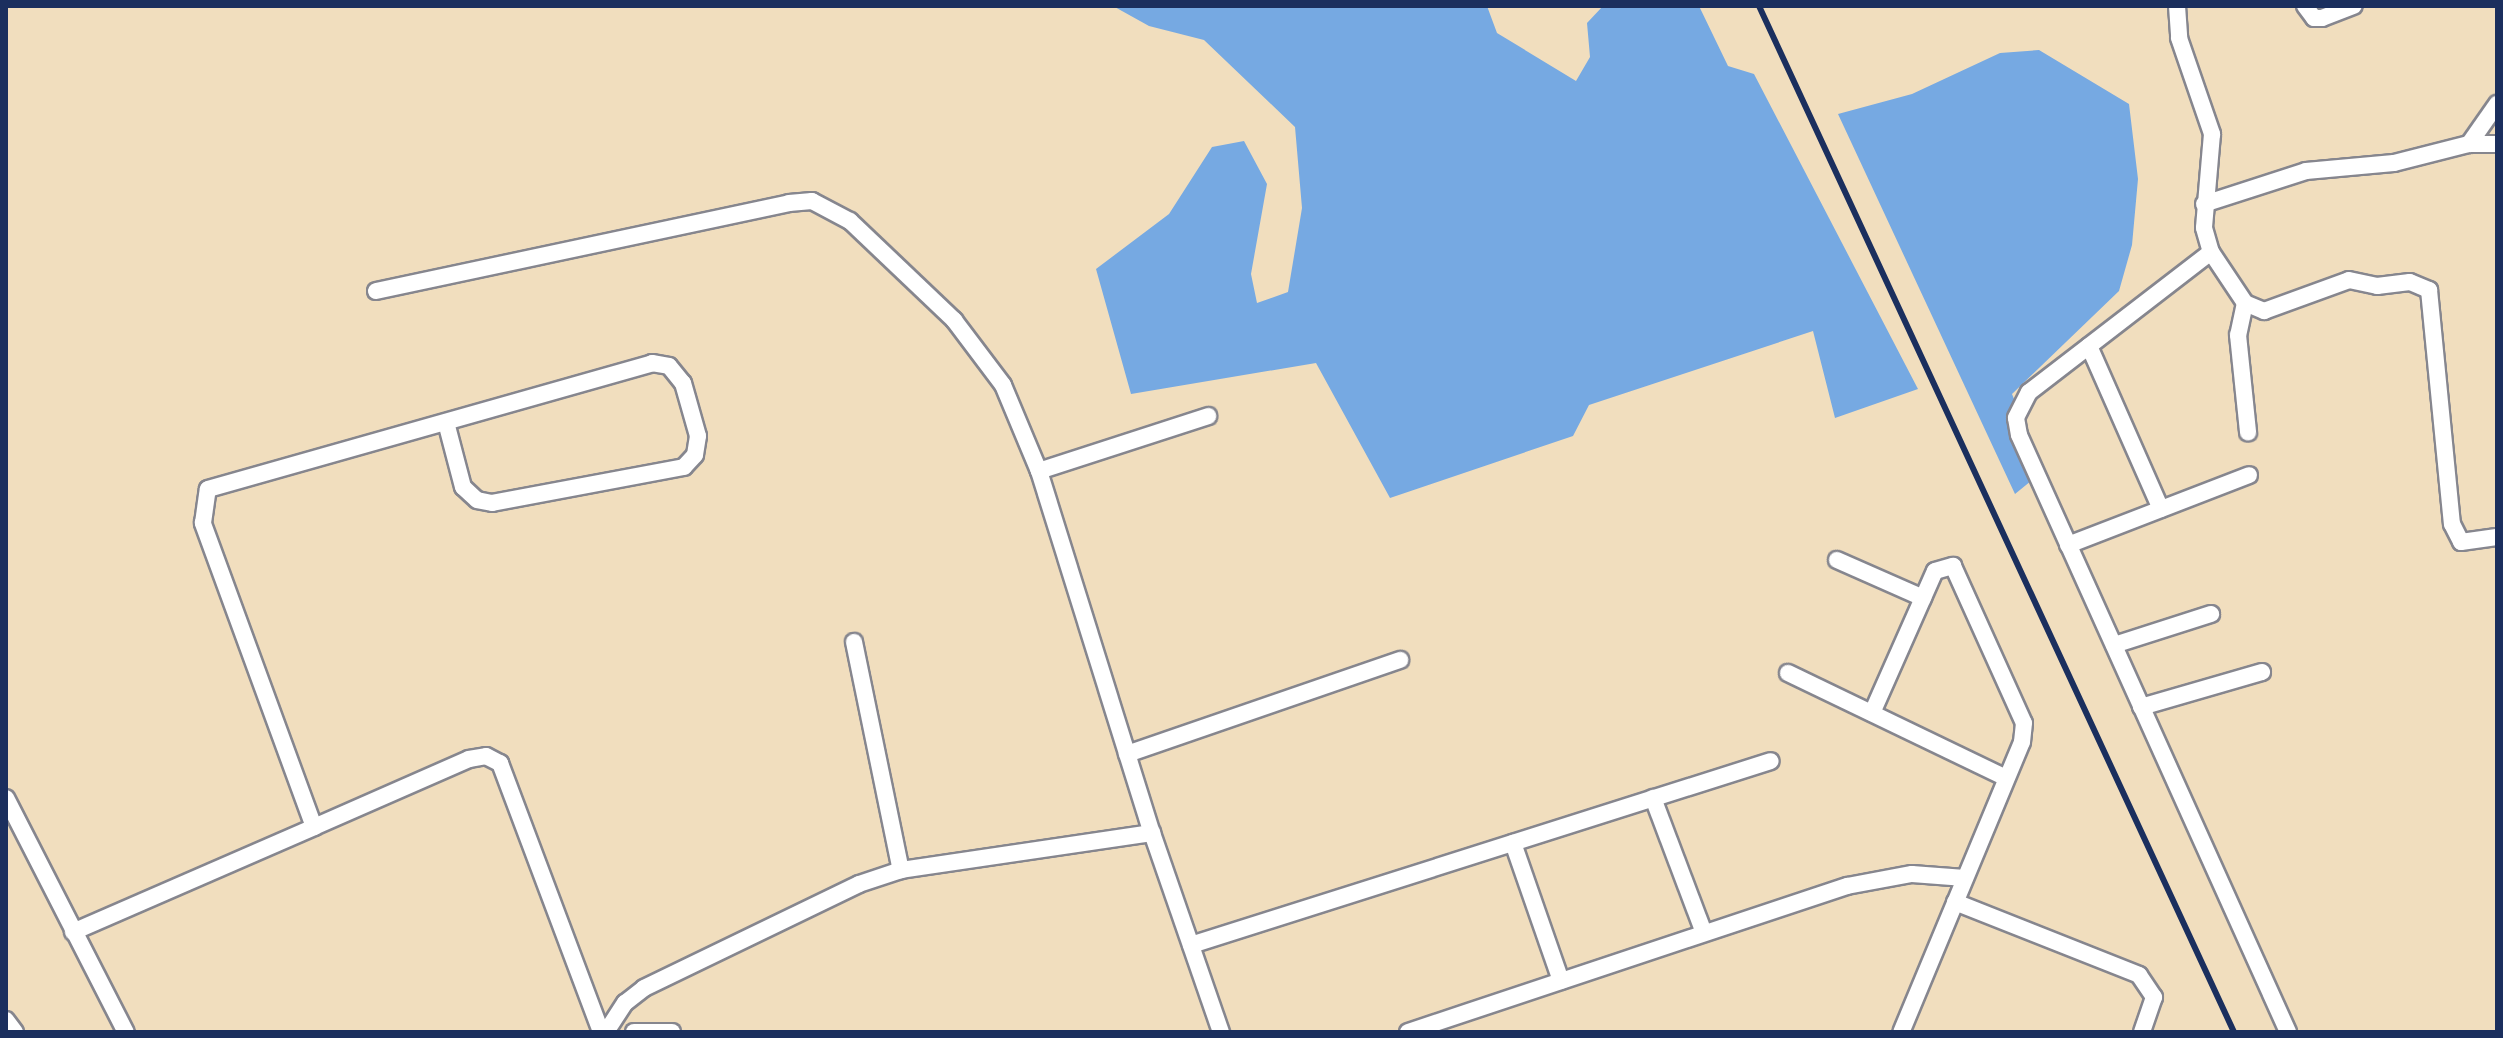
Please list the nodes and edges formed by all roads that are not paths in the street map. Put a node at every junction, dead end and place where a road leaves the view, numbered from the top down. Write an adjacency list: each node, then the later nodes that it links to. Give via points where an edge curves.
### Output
1 (2177, 6): 7 (street, via 2179,38 2212,134)
2 (2305, 6): 3 (street, via 2314,18)
3 (2354, 6)
4 (2497, 104): 5 (street)
5 (2469, 144): 6 (street); 7 (street, via 2394,163 2306,171)
6 (2497, 144)
7 (2204, 204): 8 (street)
8 (2211, 252): 10 (street); 11 (street)
9 (376, 291): 15 (street, via 812,201 850,221 954,320 1003,385)
10 (2245, 303): 14 (street, via 2238,335); 18 (street, via 2264,311 2277,309 2349,280 2377,286 2410,282 2429,290 2452,524 2461,542)
11 (2089, 346): 17 (street); 19 (street, via 2029,392 2016,418)
12 (1208, 416): 15 (street)
13 (446, 422): 13 (street, via 652,363 669,366 683,383 698,436 695,455 684,467 492,503 477,500 463,487); 35 (street, via 208,489 203,523)
14 (2248, 432)
15 (1039, 471): 30 (street)
16 (2249, 475): 17 (street)
17 (2161, 509): 19 (street)
18 (2497, 537)
19 (2068, 545): 24 (street)
20 (1837, 560): 21 (street)
21 (1923, 598): 29 (street); 32 (street, via 1935,571 1953,566 1961,575 2024,723)
22 (2211, 614): 24 (street)
23 (854, 642): 38 (street)
24 (2114, 645): 28 (street)
25 (1400, 660): 30 (street)
26 (2262, 672): 28 (street)
27 (1788, 673): 29 (street)
28 (2141, 707): 55 (street)
29 (1872, 713): 32 (street)
30 (1127, 754): 36 (street)
31 (1771, 761): 34 (street)
32 (2006, 778): 39 (street)
33 (6, 798): 41 (street)
34 (1653, 798): 37 (street); 42 (street)
35 (314, 827): 41 (street); 48 (street, via 469,759 486,756 500,763)
36 (1152, 833): 38 (street); 43 (street)
37 (1513, 843): 43 (street); 44 (street)
38 (901, 870): 48 (street, via 859,884 644,988)
39 (1965, 878): 40 (street); 42 (street, via 1912,874 1859,883)
40 (1955, 902): 53 (street); 54 (street, via 2139,975 2154,997)
41 (73, 932): 47 (street)
42 (1704, 933): 44 (street)
43 (1191, 945): 51 (street)
44 (1561, 981): 52 (street)
45 (6, 1020): 46 (street)
46 (15, 1032)
47 (126, 1032)
48 (603, 1032)
49 (634, 1032): 50 (street)
50 (672, 1032)
51 (1221, 1032)
52 (1410, 1032)
53 (1901, 1032)
54 (2142, 1032)
55 (2288, 1032)

